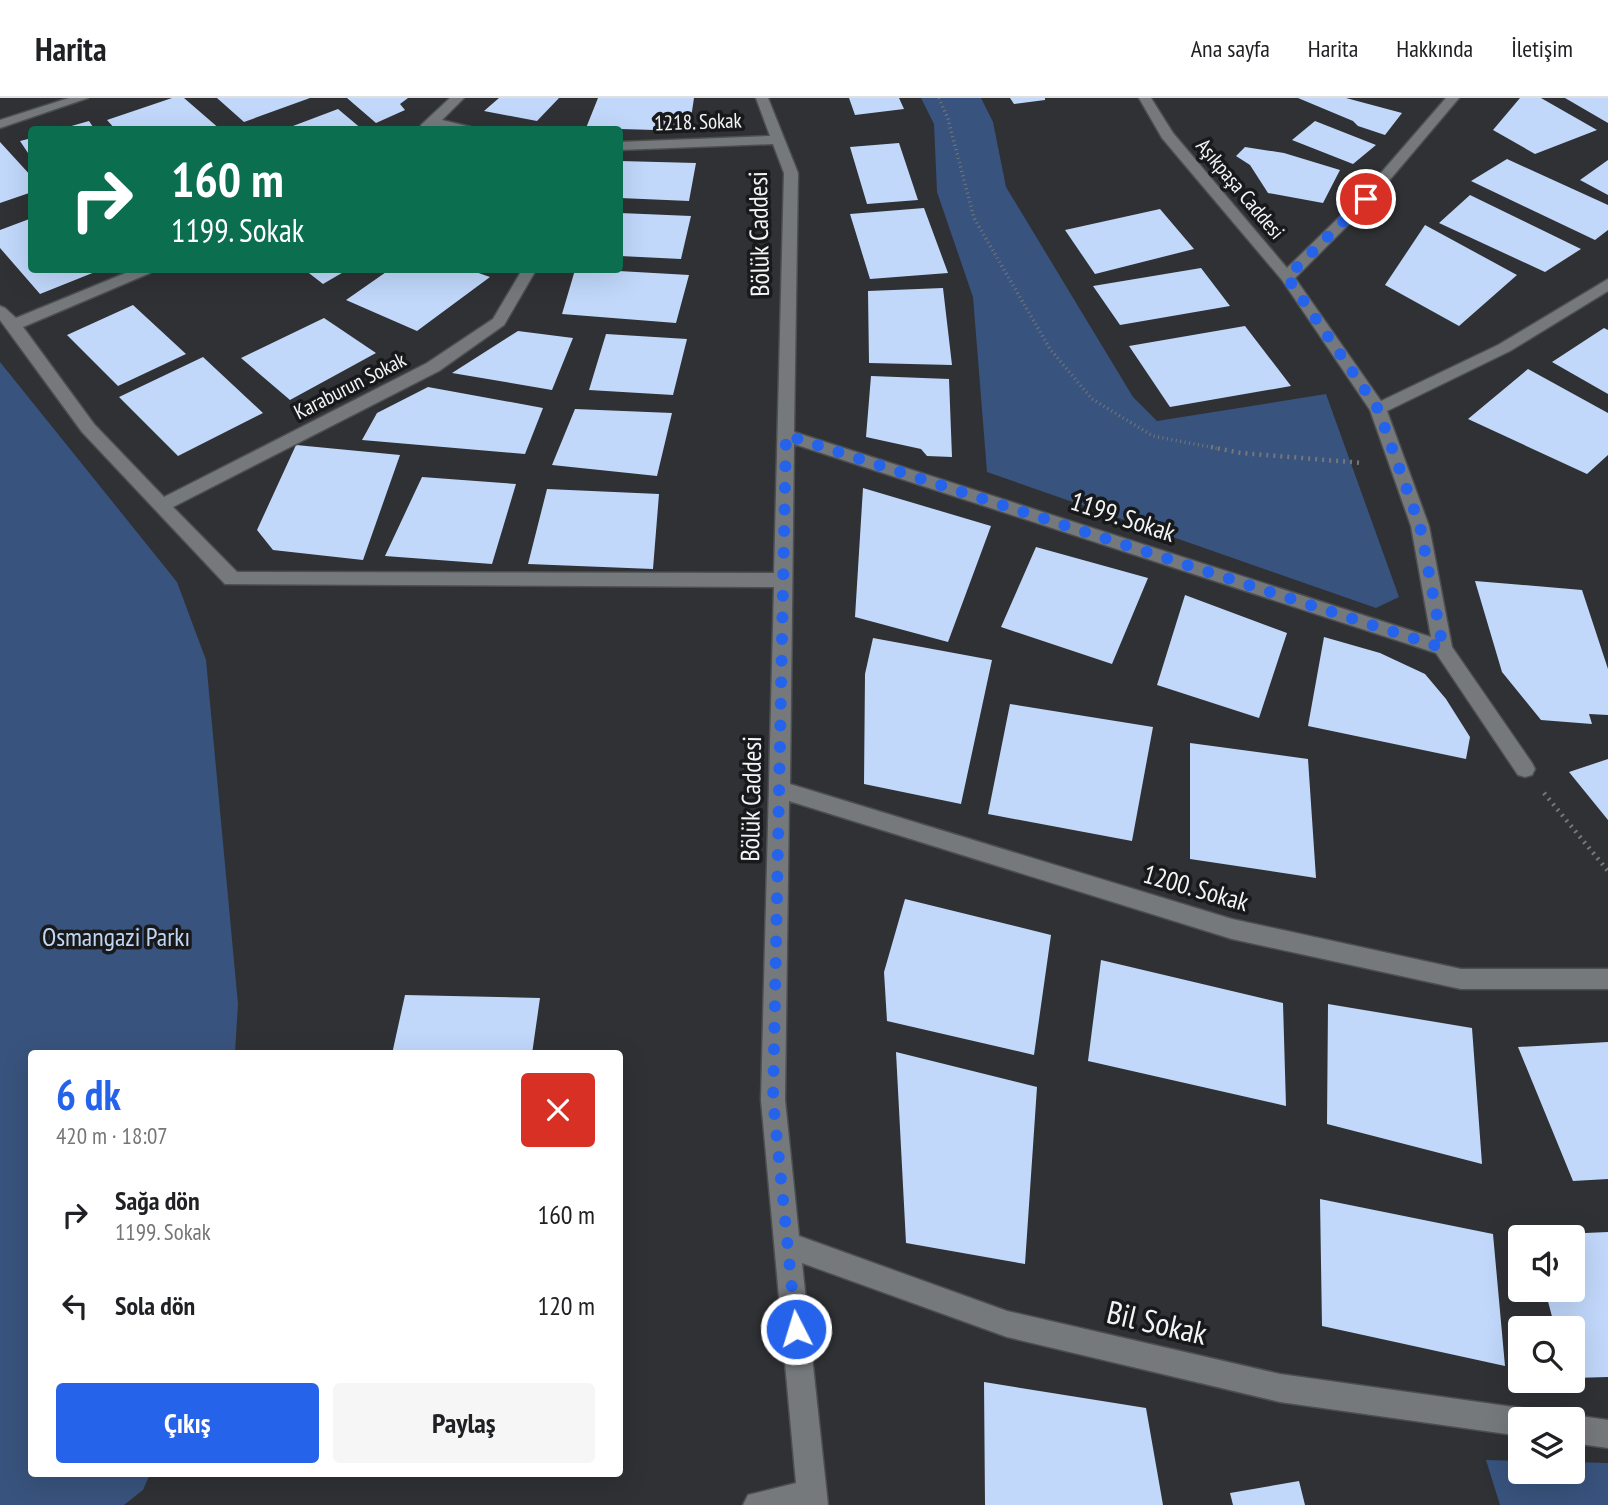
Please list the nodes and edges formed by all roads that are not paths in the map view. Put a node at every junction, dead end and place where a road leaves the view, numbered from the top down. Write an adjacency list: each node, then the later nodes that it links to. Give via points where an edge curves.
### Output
1 (458, 98): 7 (street)
2 (762, 98): 8 (street, Bölük Caddesi)
3 (1145, 98): 12 (street, Aşıkpaşa Caddesi, via 1167,135)
4 (1453, 98): 12 (street, Aşıkpaşa Caddesi, via 1366,199)
5 (75, 99): 6 (street)
6 (0, 124)
7 (428, 126)
8 (778, 140): 9 (street, 1218. Sokak); 19 (street, Bölük Caddesi, via 791,173)
9 (623, 146)
10 (138, 273): 17 (street)
11 (528, 273): 20 (street, Karaburun Sokak, via 499,322 433,368)
12 (1287, 277): 18 (street)
13 (1608, 284): 14 (street)
14 (1591, 294): 15 (street); 18 (street, via 1504,348)
15 (1608, 303)
16 (0, 311): 17 (street)
17 (14, 325): 20 (street, via 88,428)
18 (1378, 409): 22 (street, via 1420,526)
19 (786, 435): 21 (street, Bölük Caddesi); 22 (street, 1199. Sokak)
20 (160, 506): 21 (street, via 232,579)
21 (784, 580): 24 (street, Bölük Caddesi)
22 (1443, 648): 23 (street)
23 (1525, 769)
24 (779, 789): 25 (street, 1200. Sokak, via 1232,929 1461,979); 26 (street, Bölük Caddesi, via 773,1100)
25 (1608, 979)
26 (788, 1245): 27 (street, Bil Sokak, via 1020,1327 1280,1388); 30 (street, Bölük Caddesi)
27 (1508, 1420)
28 (1585, 1431): 29 (street)
29 (1608, 1434)
30 (812, 1500): 31 (street)
31 (758, 1505)

